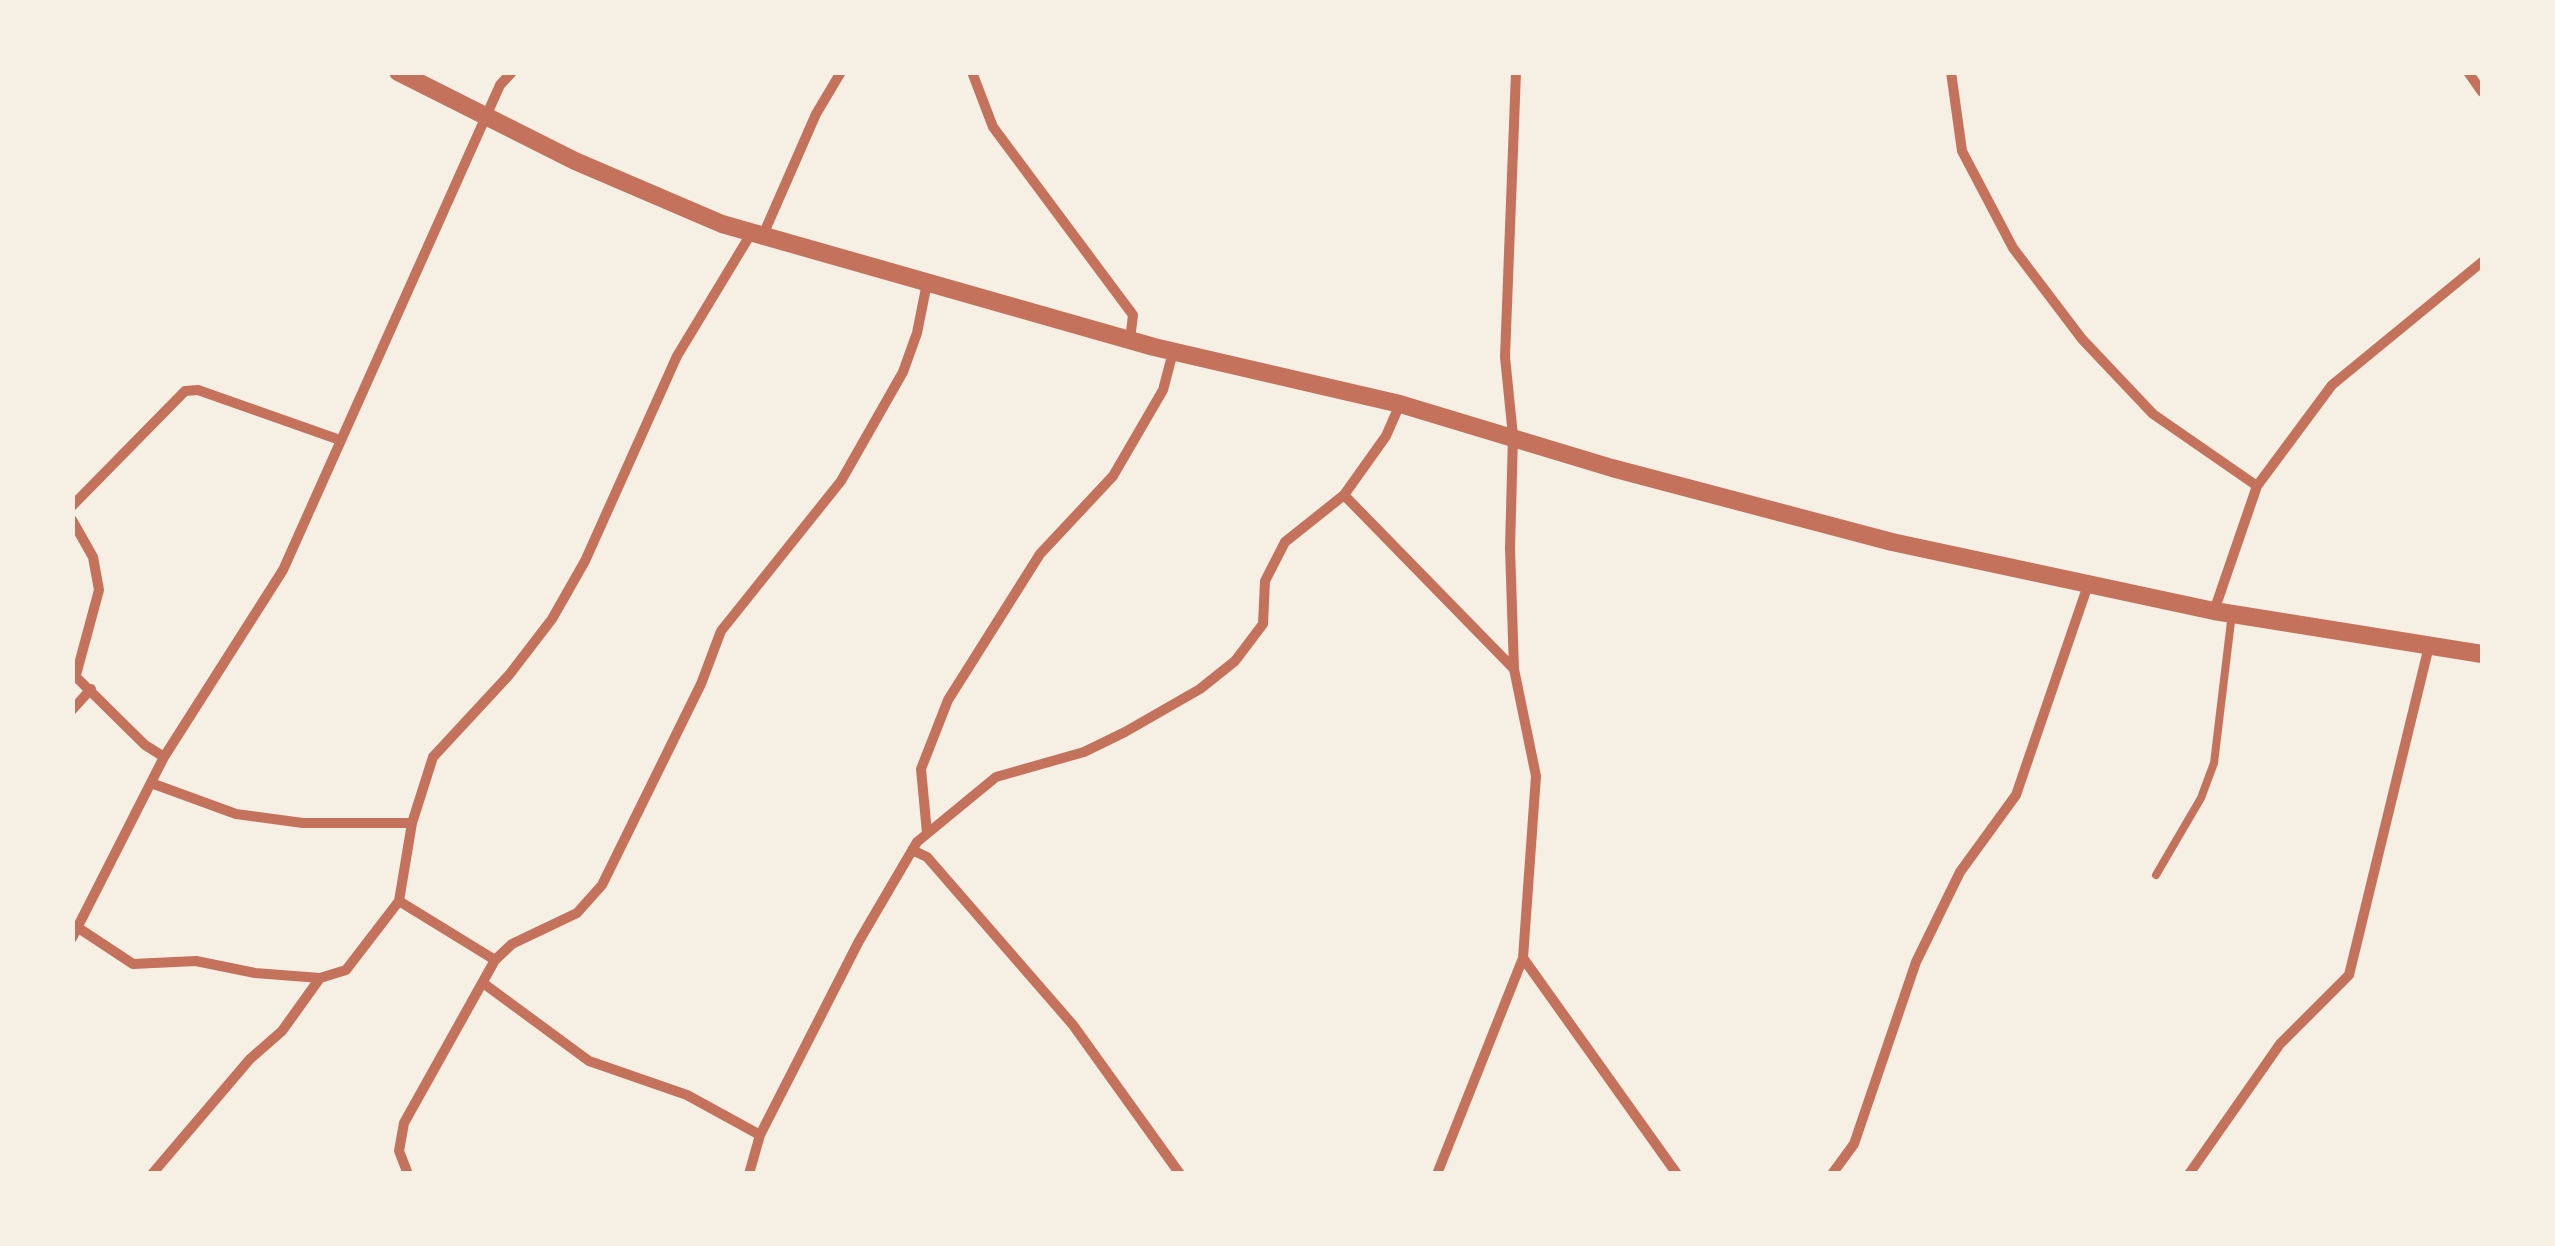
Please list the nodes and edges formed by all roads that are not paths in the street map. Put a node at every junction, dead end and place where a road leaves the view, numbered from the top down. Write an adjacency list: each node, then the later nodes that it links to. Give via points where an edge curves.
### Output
1 (398, 72): 9 (street)
2 (512, 72): 9 (street)
3 (841, 72): 10 (street)
4 (972, 72): 13 (street, via 993,126 1133,315)
5 (1516, 72): 16 (street, via 1505,357)
6 (1950, 72): 18 (street, via 1962,151 2012,248 2082,339 2154,414)
7 (2468, 72): 8 (street)
8 (2482, 92)
9 (487, 114): 10 (street, via 575,161); 17 (street)
10 (758, 234): 12 (street); 32 (street, via 676,356 569,590 509,675 432,757)
11 (2482, 262): 18 (street, via 2332,385)
12 (927, 282): 13 (street); 39 (street, via 918,333 895,386 841,481 721,631 602,885 577,912 512,944)
13 (1130, 340): 14 (street)
14 (1172, 352): 15 (street); 33 (street, via 1163,390 1132,446 1074,522 1040,554 948,700 921,768)
15 (1400, 404): 16 (street); 19 (street)
16 (1513, 436): 22 (street, via 1892,542); 26 (street)
17 (340, 440): 20 (street, via 186,390); 30 (street, via 283,570)
18 (2256, 486): 23 (street)
19 (1344, 495): 26 (street); 33 (street, via 1286,542 1264,580 1263,624 1235,661 1200,689 1084,752 996,777)
20 (72, 506)
21 (72, 520): 27 (street, via 93,557 99,590)
22 (2090, 581): 23 (street); 49 (street, via 2016,795 1960,872 1916,962 1854,1144)
23 (2223, 612): 24 (street); 35 (lane, via 2214,762 2202,798)
24 (2429, 646): 25 (street); 50 (street, via 2349,975 2280,1044)
25 (2482, 654)
26 (1514, 669): 38 (street, via 1536,776)
27 (74, 674): 28 (street)
28 (91, 690): 29 (street); 30 (street)
29 (72, 710)
30 (164, 757): 31 (street)
31 (151, 783): 32 (street, via 236,814); 37 (street)
32 (412, 822): 36 (street)
33 (928, 833): 34 (street)
34 (912, 850): 42 (street); 46 (street, via 926,857 1073,1025)
35 (2156, 875)
36 (400, 901): 39 (street); 40 (street, via 346,970)
37 (76, 934): 40 (street, via 133,964 196,961)
38 (1523, 958): 47 (street); 48 (street)
39 (496, 960): 41 (street)
40 (320, 978): 43 (street, via 282,1031 250,1058)
41 (483, 983): 42 (street, via 589,1061 687,1094); 44 (street, via 404,1123 399,1151)
42 (760, 1135): 45 (street)
43 (152, 1174)
44 (408, 1174)
45 (749, 1174)
46 (1180, 1174)
47 (1436, 1174)
48 (1676, 1174)
49 (1832, 1174)
50 (2189, 1174)

